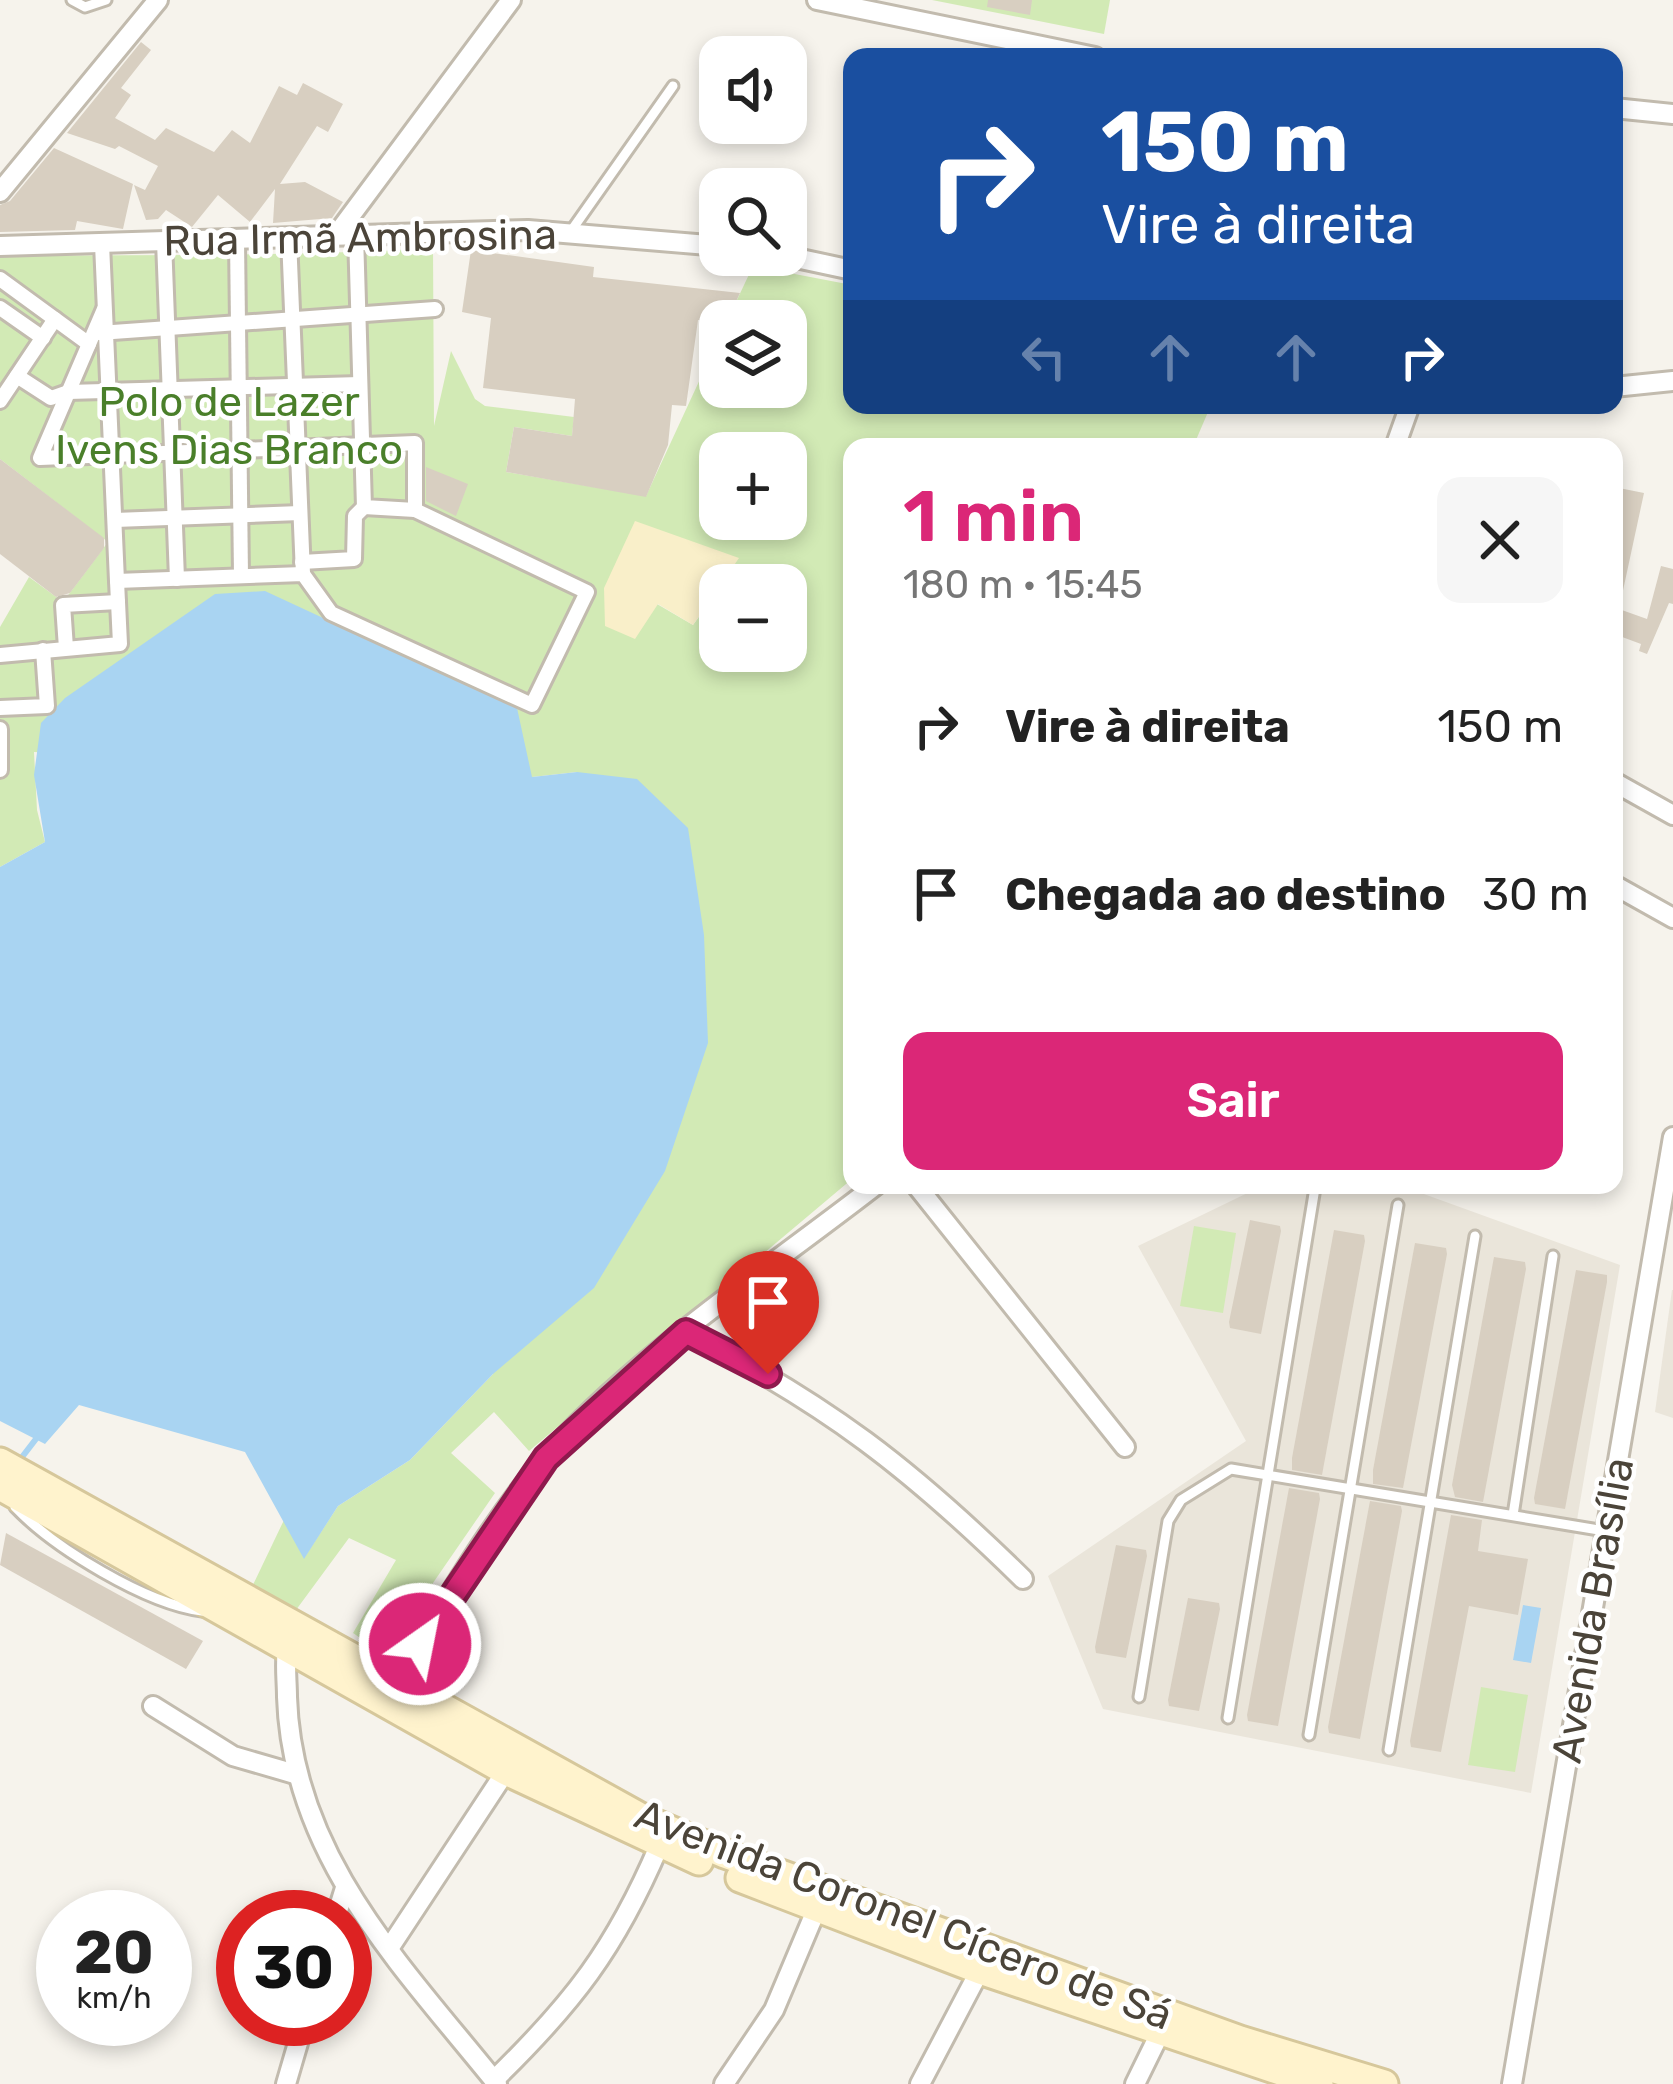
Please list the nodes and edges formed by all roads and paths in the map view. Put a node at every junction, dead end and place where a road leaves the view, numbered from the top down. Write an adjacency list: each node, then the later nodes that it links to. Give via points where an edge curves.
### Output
1 (72, 0): 2 (lane, via 85,7)
2 (106, 0)
3 (158, 0): 10 (street)
4 (511, 0): 12 (street)
5 (817, 0): 6 (street)
6 (1051, 48)
7 (673, 86): 11 (lane)
8 (1623, 109): 9 (street)
9 (1673, 114)
10 (0, 192)
11 (571, 231): 12 (street, Rua Irmã Ambrosina); 17 (street, Rua Irmã Ambrosina)
12 (346, 234): 13 (street, Rua Irmã Ambrosina); 24 (street)
13 (289, 238): 14 (street, Rua Irmã Ambrosina); 27 (street)
14 (237, 240): 15 (street, Rua Irmã Ambrosina); 26 (street)
15 (164, 241): 16 (street, Rua Irmã Ambrosina); 28 (street)
16 (102, 244): 18 (street, Rua Irmã Ambrosina); 29 (street, via 106,304)
17 (699, 244)
18 (0, 246)
19 (807, 260): 20 (street)
20 (843, 268)
21 (0, 279): 25 (street)
22 (0, 308): 30 (street)
23 (435, 308): 24 (street)
24 (357, 317): 27 (street); 33 (street)
25 (55, 320): 29 (street); 30 (street)
26 (237, 322): 27 (street); 28 (street); 36 (street)
27 (292, 322): 34 (street)
28 (168, 327): 29 (street); 37 (street)
29 (96, 337): 38 (street); 39 (street)
30 (43, 338): 31 (street)
31 (17, 376): 38 (street, via 51,398); 40 (street)
32 (1673, 381): 35 (street)
33 (360, 384): 34 (street); 41 (street)
34 (295, 386): 36 (street); 42 (street)
35 (1623, 386)
36 (237, 387): 37 (street); 43 (street)
37 (169, 391): 39 (street); 44 (street)
38 (68, 392): 39 (street); 45 (street, via 40,458)
39 (110, 395): 45 (street)
40 (0, 400)
41 (362, 446): 42 (street); 46 (street); 47 (street, via 415,443)
42 (297, 449): 43 (street); 48 (street)
43 (238, 452): 44 (street); 49 (street)
44 (172, 455): 45 (street); 51 (street)
45 (112, 458): 50 (street)
46 (364, 507): 47 (street); 52 (street, via 356,516 354,559)
47 (415, 510): 52 (street, via 586,592 532,705 331,613)
48 (300, 512): 49 (street); 52 (street)
49 (239, 517): 51 (street); 53 (street)
50 (115, 520): 51 (street); 55 (street)
51 (175, 520): 54 (street)
52 (302, 568): 53 (street)
53 (241, 576): 54 (street)
54 (177, 579): 55 (street)
55 (117, 581): 56 (street)
56 (118, 602): 57 (street, via 120,644); 57 (street, via 63,605)
57 (66, 648): 58 (street)
58 (43, 650): 59 (street); 60 (street, via 47,706)
59 (0, 655)
60 (0, 708)
61 (0, 729): 62 (street)
62 (0, 770)
63 (1623, 787): 64 (street)
64 (1673, 815)
65 (1623, 890): 66 (street)
66 (1673, 918)
67 (1673, 1137): 74 (street, Avenida Brasília)
68 (864, 1194): 76 (street)
69 (923, 1194): 77 (street)
70 (1314, 1194): 78 (lane)
71 (1398, 1205): 80 (lane)
72 (1475, 1236): 81 (lane)
73 (1553, 1256): 82 (lane)
74 (1651, 1258): 75 (street); 83 (street, Avenida Brasília)
75 (1673, 1265)
76 (686, 1332): 84 (street, via 861,1433); 86 (street, via 546,1458)
77 (1125, 1447)
78 (1268, 1472): 80 (lane); 87 (lane, via 1231,1468 1173,1509); 89 (lane)
79 (1, 1478): 85 (main road, Avenida Coronel Cícero de Sá); 85 (main road, Avenida Coronel Cícero de Sá, via 218,1613)
80 (1351, 1486): 81 (lane); 90 (lane)
81 (1431, 1501): 82 (lane); 91 (lane)
82 (1513, 1515): 83 (lane)
83 (1605, 1532): 108 (street, Avenida Brasília)
84 (1023, 1579)
85 (289, 1639): 86 (main road, Avenida Coronel Cícero de Sá); 93 (street)
86 (388, 1694): 92 (main road, Avenida Coronel Cícero de Sá); 107 (main road, Avenida Coronel Cícero de Sá, via 725,1854)
87 (1138, 1697)
88 (153, 1706): 93 (street, via 233,1756)
89 (1228, 1718)
90 (1309, 1735)
91 (1389, 1750)
92 (506, 1771): 94 (main road, Avenida Coronel Cícero de Sá); 97 (street)
93 (295, 1774): 95 (street)
94 (658, 1846): 96 (main road, Avenida Coronel Cícero de Sá); 101 (street, via 611,1947)
95 (345, 1888): 97 (street)
96 (817, 1908): 98 (main road, Avenida Coronel Cícero de Sá); 103 (street, via 774,2010)
97 (390, 1947): 101 (street)
98 (980, 1970): 99 (main road, Avenida Coronel Cícero de Sá); 104 (street)
99 (1160, 2032): 105 (street); 106 (main road, Avenida Coronel Cícero de Sá)
100 (297, 2046): 102 (street)
101 (495, 2082)
102 (286, 2084)
103 (724, 2084)
104 (920, 2084)
105 (1135, 2084)
106 (1319, 2084)
107 (1384, 2084)
108 (1512, 2084)

